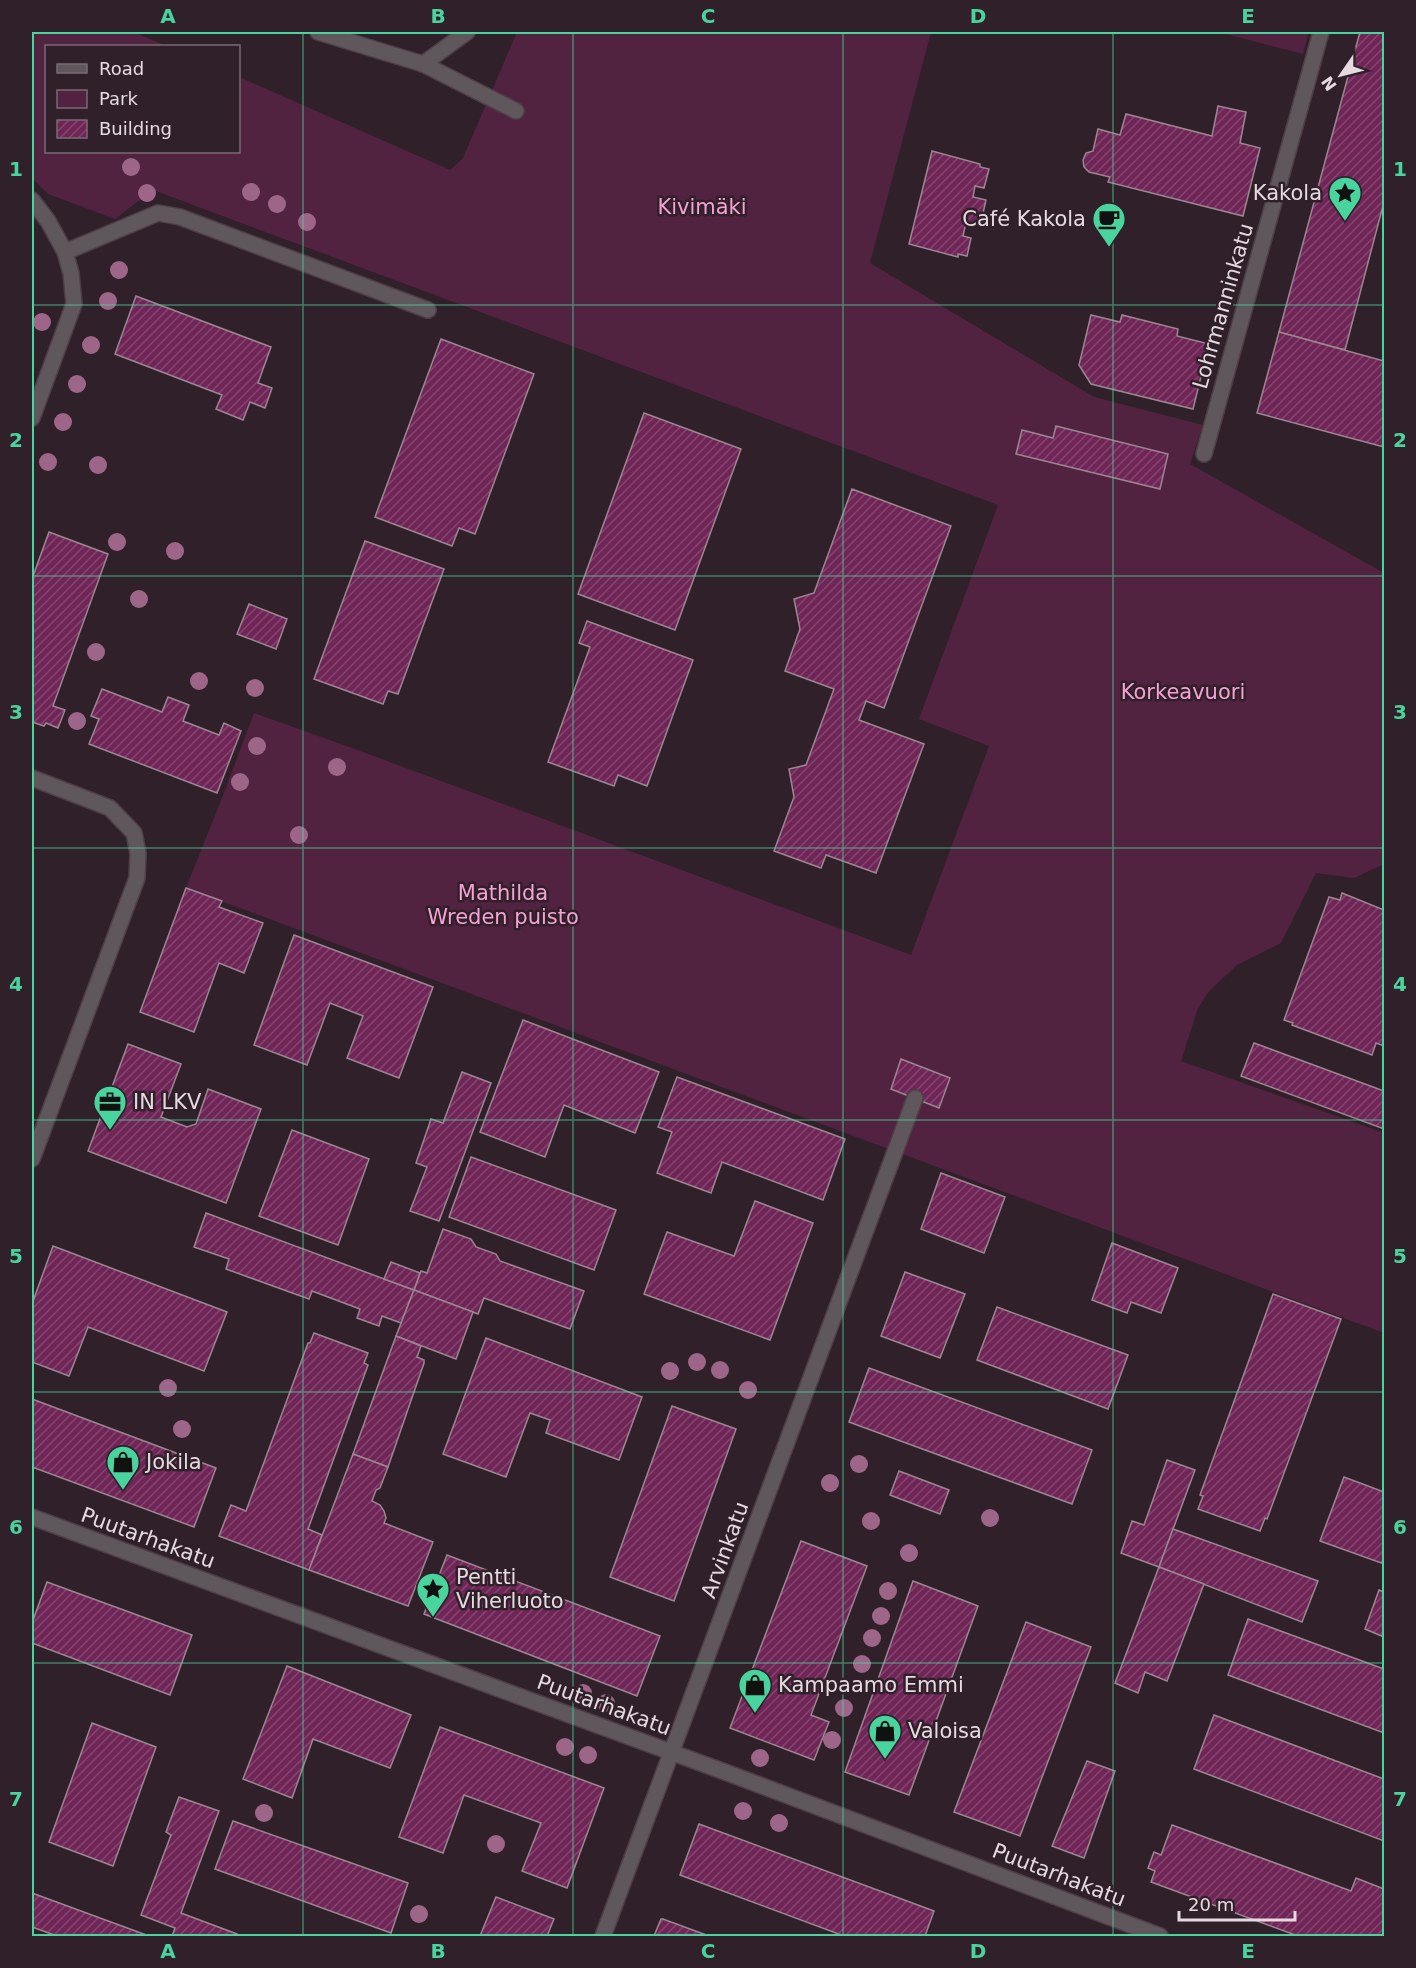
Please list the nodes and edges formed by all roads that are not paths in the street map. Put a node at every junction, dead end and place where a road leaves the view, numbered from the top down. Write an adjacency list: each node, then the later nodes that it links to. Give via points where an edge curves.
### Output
1 (318, 32): 4 (street)
2 (468, 32): 4 (street)
3 (1321, 32): 10 (street, Lohrmanninkatu)
4 (423, 64): 5 (street)
5 (516, 111)
6 (32, 200): 7 (street)
7 (65, 252): 8 (street, via 158,213 168,214); 9 (street, via 74,304)
8 (428, 310)
9 (32, 418)
10 (1204, 454)
11 (32, 778): 13 (street, via 110,808 134,833 138,853 137,878)
12 (915, 1098): 15 (street, Arvinkatu)
13 (32, 1159)
14 (32, 1517): 15 (street, Puutarhakatu)
15 (671, 1753): 16 (street, Arvinkatu); 17 (street, Puutarhakatu)
16 (603, 1936)
17 (1160, 1936)

